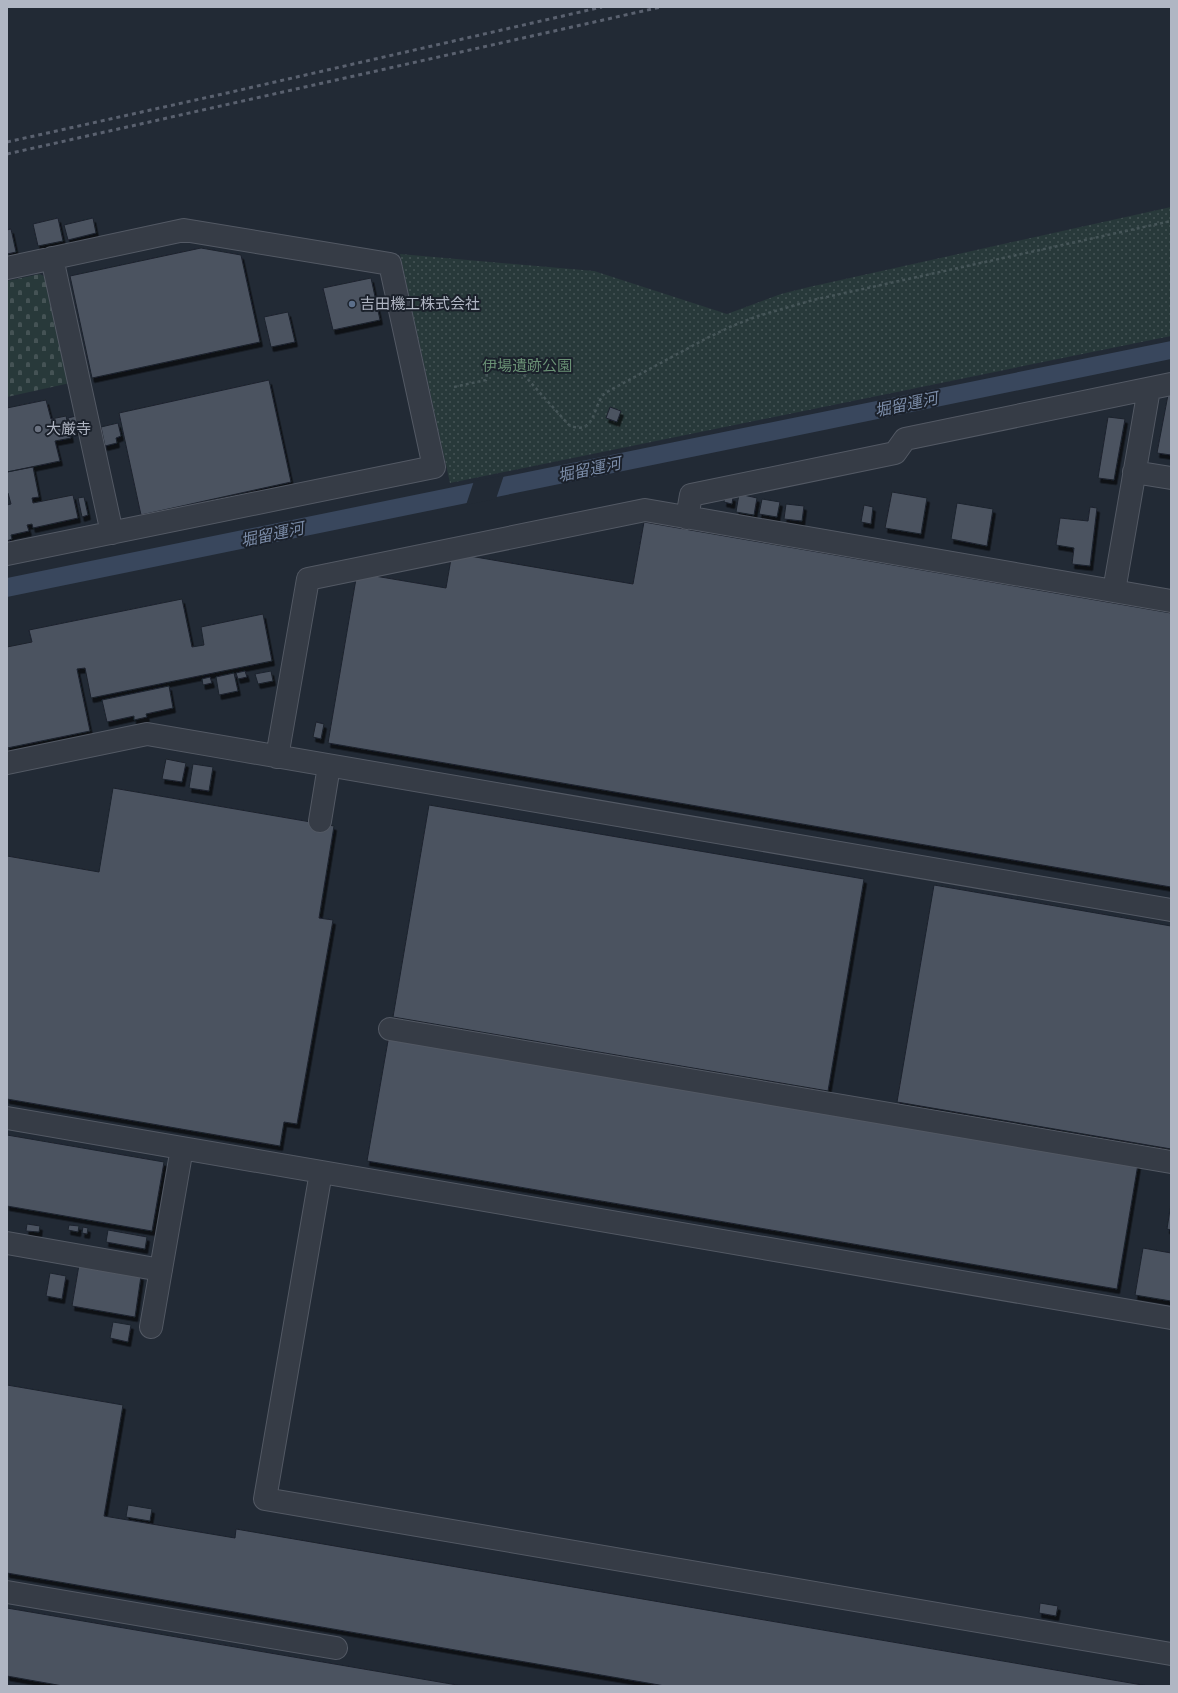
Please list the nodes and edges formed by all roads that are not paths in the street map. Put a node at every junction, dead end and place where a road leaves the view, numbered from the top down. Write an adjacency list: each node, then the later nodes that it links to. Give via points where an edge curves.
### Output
1 (52, 258): 2 (street); 8 (street); 8 (street, via 184,230 390,264 434,467)
2 (7, 268)
3 (1171, 384): 4 (street)
4 (1149, 389): 5 (street); 7 (street, via 905,439 895,453 691,495)
5 (1134, 472): 6 (street); 10 (street)
6 (1171, 478)
7 (687, 518): 10 (street); 12 (street, via 645,510 308,579)
8 (112, 533): 9 (street)
9 (7, 554)
10 (1114, 591): 11 (street)
11 (1171, 601)
12 (277, 757): 13 (street, via 147,734); 14 (street)
13 (7, 763)
14 (329, 766): 15 (street); 16 (street)
15 (320, 821)
16 (1171, 910)
17 (390, 1029): 20 (street)
18 (7, 1118): 19 (street)
19 (182, 1148): 21 (street); 23 (street)
20 (1171, 1162)
21 (321, 1172): 24 (street); 28 (street, via 265,1499)
22 (7, 1243): 23 (street)
23 (160, 1270): 25 (street)
24 (1171, 1318)
25 (151, 1327)
26 (7, 1592): 27 (street)
27 (336, 1648)
28 (1171, 1654)

